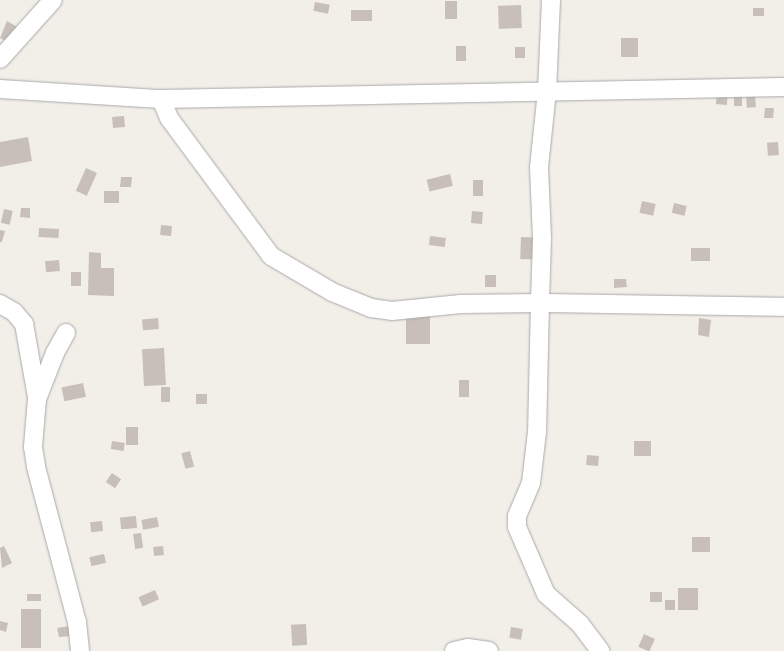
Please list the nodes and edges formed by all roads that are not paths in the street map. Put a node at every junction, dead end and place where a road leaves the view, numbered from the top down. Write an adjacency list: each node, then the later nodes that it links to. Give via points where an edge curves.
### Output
1 (53, 0): 3 (street)
2 (550, 0): 6 (street)
3 (0, 60)
4 (784, 87): 6 (street)
5 (0, 89): 7 (street)
6 (547, 91): 7 (street); 8 (street, via 539,167 542,238)
7 (160, 99): 8 (street, via 169,118 271,256 332,292 371,308 392,311 461,304)
8 (540, 303): 10 (street); 16 (street, via 537,432 531,483 517,516 517,527 546,594 580,624)
9 (0, 304): 12 (street, via 14,312 24,324)
10 (784, 307)
11 (66, 333): 12 (street, via 54,353)
12 (37, 399): 13 (street, via 33,446 36,467 77,622)
13 (80, 651)
14 (454, 651): 15 (street, via 468,648)
15 (489, 651)
16 (600, 651)

